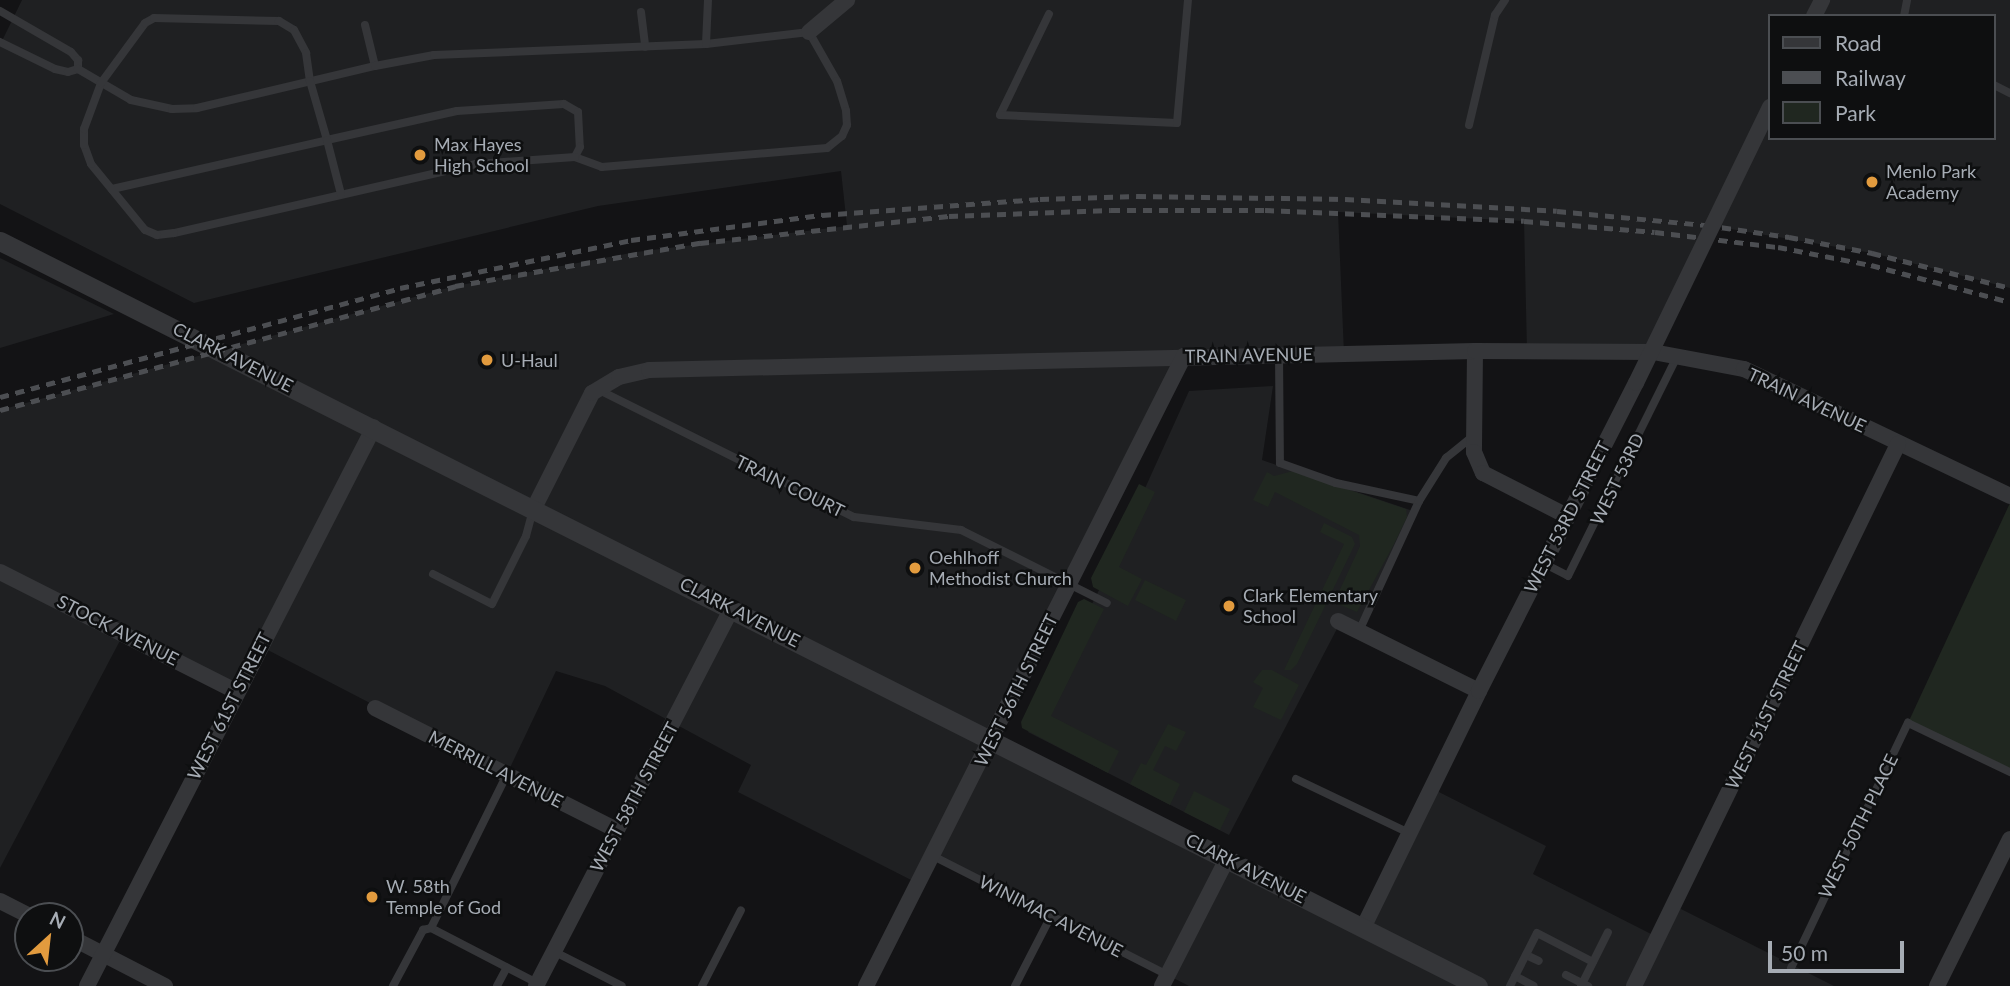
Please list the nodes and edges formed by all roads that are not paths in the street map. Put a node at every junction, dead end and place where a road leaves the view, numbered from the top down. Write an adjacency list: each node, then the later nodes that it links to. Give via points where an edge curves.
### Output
1 (708, 0): 11 (lane)
2 (847, 0): 9 (street)
3 (1188, 0): 7 (lane, via 1177,123 1000,116)
4 (1506, 0): 18 (lane, via 1495,15)
5 (0, 11): 14 (lane, via 71,52)
6 (641, 12): 12 (lane)
7 (1049, 14)
8 (365, 25): 13 (lane)
9 (809, 32): 11 (lane); 20 (lane, via 838,81 846,111 847,125 836,144 602,167)
10 (0, 42): 14 (lane, via 55,69)
11 (706, 44): 12 (lane)
12 (645, 47): 13 (lane, via 434,55)
13 (375, 66): 15 (lane)
14 (78, 69): 16 (lane)
15 (310, 81): 16 (lane, via 197,108 172,109 131,100); 16 (lane, via 306,53 293,30 279,21 154,18 135,32); 19 (lane)
16 (101, 83): 21 (lane, via 84,129 84,145 91,164)
17 (1769, 109): 35 (street, WEST 53RD STREET, bridge)
18 (1469, 125)
19 (327, 140): 20 (lane, via 457,111 564,104 578,112 580,147); 21 (lane); 22 (lane)
20 (575, 158): 22 (lane, via 476,164)
21 (112, 190): 22 (lane, via 145,230 157,235)
22 (341, 194)
23 (0, 241): 29 (street, CLARK AVENUE)
24 (1475, 351): 25 (street, TRAIN AVENUE); 27 (street, TRAIN AVENUE); 30 (street)
25 (1279, 354): 26 (street, TRAIN AVENUE); 33 (lane, via 1280,463 1336,483)
26 (1184, 356): 28 (street, TRAIN AVENUE, via 649,370 619,377); 39 (street, WEST 56TH STREET)
27 (1677, 356): 31 (street, TRAIN AVENUE, via 1744,369); 36 (lane, WEST 53RD, via 1568,576)
28 (597, 389): 34 (street); 39 (lane, TRAIN COURT, via 854,517 961,530)
29 (374, 428): 34 (street, CLARK AVENUE); 44 (street, WEST 61ST STREET)
30 (1474, 435): 33 (lane, via 1446,458); 35 (street, via 1474,453 1483,473)
31 (1898, 444): 32 (street, TRAIN AVENUE); 85 (street, WEST 51ST STREET)
32 (2010, 496)
33 (1419, 501): 43 (lane)
34 (534, 508): 37 (lane, via 526,536 492,604); 41 (street, CLARK AVENUE)
35 (1567, 516): 36 (street, WEST 53RD STREET)
36 (1543, 563): 45 (street, WEST 53RD STREET)
37 (433, 574)
38 (1, 575): 44 (street, STOCK AVENUE)
39 (1068, 583): 40 (lane, TRAIN COURT); 47 (street, WEST 56TH STREET)
40 (1107, 603)
41 (732, 608): 47 (street, CLARK AVENUE); 51 (street, WEST 58TH STREET)
42 (1338, 621): 43 (street)
43 (1359, 631): 45 (street)
44 (236, 691): 63 (street, WEST 61ST STREET)
45 (1479, 691): 52 (street, WEST 53RD STREET)
46 (375, 708): 49 (street, MERRILL AVENUE)
47 (993, 740): 54 (street, WEST 56TH STREET); 55 (street, CLARK AVENUE)
48 (2010, 772): 68 (lane, WEST 50TH PLACE, via 1908,723)
49 (507, 774): 51 (street, MERRILL AVENUE); 58 (lane)
50 (1296, 779): 52 (lane)
51 (617, 830): 62 (street, WEST 58TH STREET)
52 (1409, 833): 59 (street, WEST 53RD STREET)
53 (2010, 839): 86 (street)
54 (933, 856): 57 (lane, WINIMAC AVENUE); 81 (street, WEST 56TH STREET)
55 (1227, 859): 59 (street, CLARK AVENUE); 71 (street)
56 (741, 910): 80 (lane)
57 (1051, 916): 71 (lane, WINIMAC AVENUE); 82 (lane)
58 (431, 928): 67 (lane); 77 (lane, via 423,930)
59 (1363, 928): 72 (street, CLARK AVENUE)
60 (1608, 932): 66 (lane)
61 (84, 944): 63 (street)
62 (554, 951): 73 (street, WEST 58TH STREET); 79 (lane)
63 (103, 954): 75 (street, WEST 61ST STREET); 76 (street)
64 (1526, 955): 65 (lane); 66 (lane, via 1537,933); 70 (lane)
65 (1539, 961)
66 (1593, 962): 74 (lane)
67 (507, 967): 73 (lane); 78 (lane)
68 (1791, 968)
69 (1566, 975): 74 (lane)
70 (1515, 976): 83 (lane); 84 (lane)
71 (1165, 981)
72 (1466, 983)
73 (536, 984)
74 (1584, 985)
75 (87, 986)
76 (165, 986)
77 (393, 986)
78 (497, 986)
79 (622, 986)
80 (702, 986)
81 (866, 986)
82 (1015, 986)
83 (1510, 986)
84 (1534, 986)
85 (1633, 986)
86 (1937, 986)

